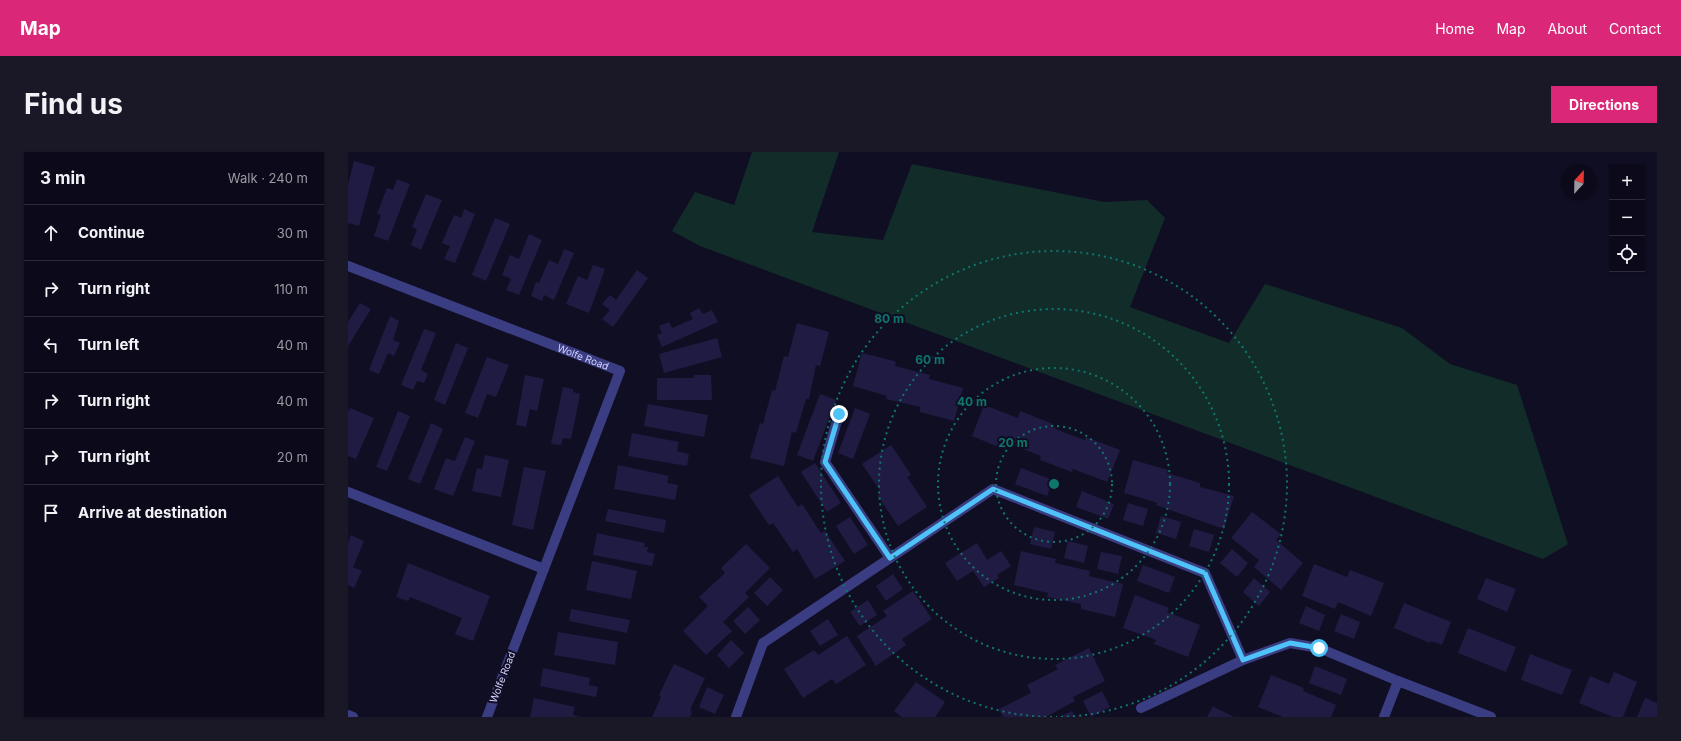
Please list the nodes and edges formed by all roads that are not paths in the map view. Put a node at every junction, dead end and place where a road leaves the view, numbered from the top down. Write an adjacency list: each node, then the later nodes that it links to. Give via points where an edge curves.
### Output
1 (348, 266): 5 (street, Wolfe Road, via 620,371)
2 (839, 414): 4 (street, via 825,462)
3 (348, 492): 5 (street)
4 (890, 558): 6 (street, via 993,489 1205,573); 12 (street, via 763,643)
5 (544, 569): 11 (street, Wolfe Road)
6 (1243, 660): 7 (street, via 1290,643 1319,648); 8 (street)
7 (1398, 681): 13 (street); 14 (street)
8 (1141, 708)
9 (348, 715): 10 (street)
10 (353, 717)
11 (487, 717)
12 (736, 717)
13 (1384, 717)
14 (1491, 717)

